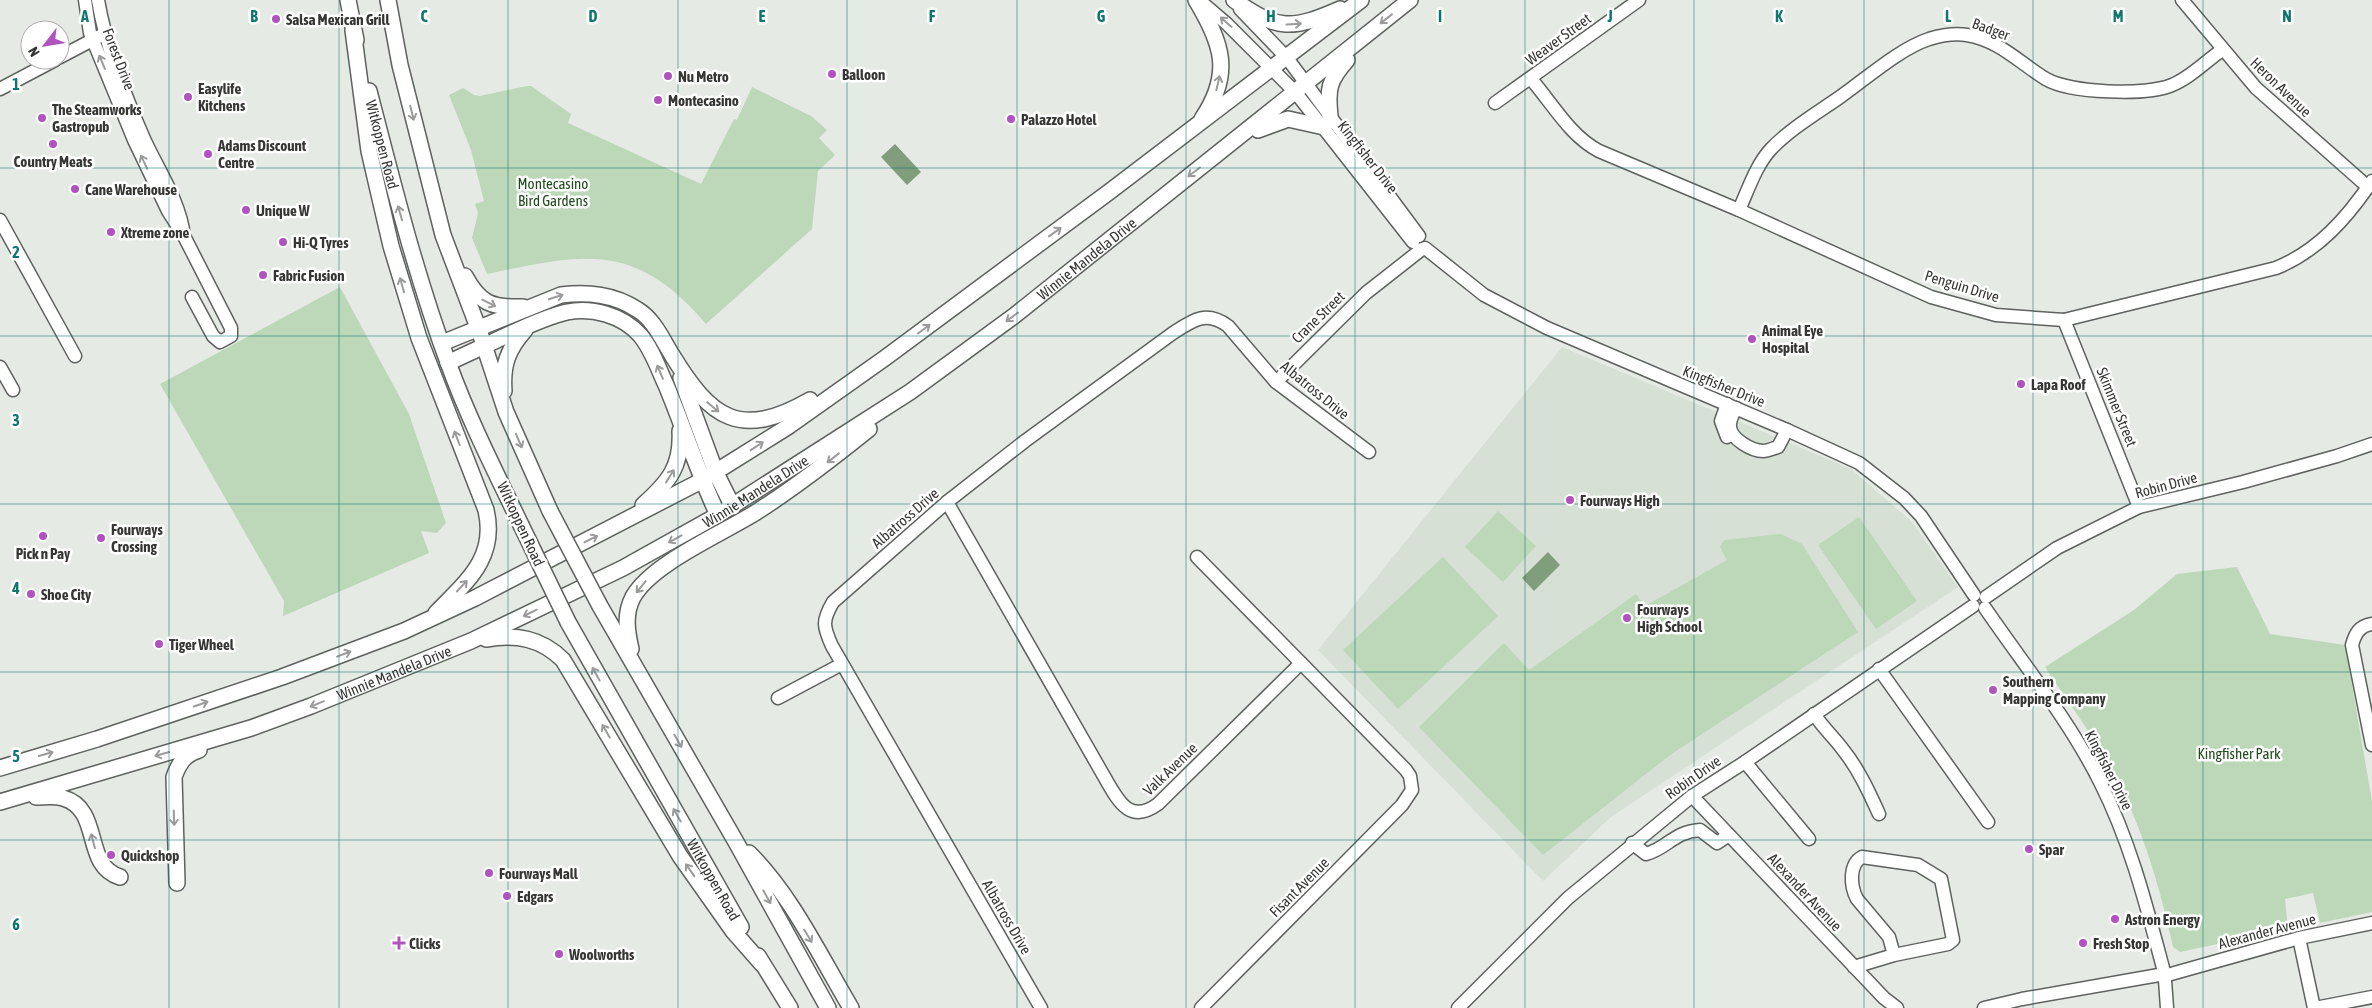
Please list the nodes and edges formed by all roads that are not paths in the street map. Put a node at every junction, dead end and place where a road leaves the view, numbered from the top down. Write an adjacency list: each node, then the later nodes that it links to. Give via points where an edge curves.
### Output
1 (85, 0): 14 (street, Forest Drive)
2 (98, 0): 12 (street, Forest Drive)
3 (348, 0): 13 (main road, Witkoppen Road)
4 (388, 0): 34 (main road, one-way to 34, via 400,66)
5 (1198, 0): 20 (street, one-way to 5); 29 (main road, one-way to 5, via 1215,95 1222,60 1219,42)
6 (1232, 0): 7 (main road, one-way to 7, via 1254,14 1286,25 1300,25 1321,18); 19 (street)
7 (1356, 0)
8 (1361, 0): 19 (main road)
9 (1410, 0): 15 (main road, Winnie Mandela Drive, one-way to 15)
10 (1639, 0): 24 (street, Weaver Street)
11 (2182, 0): 18 (street, Heron Avenue)
12 (104, 30): 14 (street); 35 (street, Forest Drive, via 142,133 180,215)
13 (353, 30): 42 (main road, Witkoppen Road, one-way to 13, via 392,186); 67 (main road, one-way to 13, via 478,567 486,552 489,524 419,338 391,246 369,151)
14 (92, 36): 16 (street); 17 (street); 35 (street, Forest Drive, one-way to 14, via 136,145)
15 (1361, 38): 26 (main road, Winnie Mandela Drive); 28 (main road, via 1330,82)
16 (70, 44)
17 (70, 50)
18 (2222, 50): 31 (street, Heron Avenue, via 2256,88); 32 (street, Badger, via 2177,83 2166,87 2155,90 2078,90 2047,79 1985,40 1954,34 1928,39 1885,65 1784,137 1762,162)
19 (1287, 58): 20 (main road); 26 (street)
20 (1273, 68): 26 (street); 29 (main road)
21 (20, 69): 23 (street)
22 (36, 70): 25 (street)
23 (0, 79)
24 (1531, 79): 27 (street, Weaver Street); 32 (street, Penguin Drive, via 1570,128 1591,147)
25 (0, 89)
26 (1301, 89): 28 (street, Kingfisher Drive); 30 (main road, Winnie Mandela Drive)
27 (1495, 103)
28 (1327, 122): 30 (main road, via 1288,119); 36 (street, Kingfisher Drive)
29 (1197, 126): 46 (main road, one-way to 29)
30 (1233, 142): 51 (main road, Winnie Mandela Drive, one-way to 51, via 1014,316)
31 (2370, 184): 39 (street, Penguin Drive, via 2325,239 2296,260 2276,268)
32 (1739, 210): 39 (street, Penguin Drive, via 1931,297 1996,315)
33 (0, 220): 44 (street)
34 (443, 235): 38 (main road, one-way to 38, via 471,287 484,301 503,308); 41 (main road)
35 (184, 236): 37 (street, Forest Drive, via 231,328 232,333 227,340 220,342 213,336)
36 (1419, 244): 49 (street, Crane Street); 52 (street, Kingfisher Drive, via 1484,295 1546,328)
37 (192, 297)
38 (529, 307): 41 (main road); 45 (main road, one-way to 45, via 561,295 606,296 638,310 658,332)
39 (2064, 320): 62 (street, Skimmer Street)
40 (529, 325): 43 (main road); 53 (main road, via 507,355 503,377); 54 (main road, one-way to 40, via 652,353 628,324 605,314 585,311 567,312)
41 (479, 330): 42 (main road); 43 (main road)
42 (442, 343): 47 (main road, Witkoppen Road)
43 (484, 346): 47 (main road); 53 (main road)
44 (75, 356)
45 (672, 356): 46 (main road, one-way to 46, via 711,407 726,417 754,422 786,414); 58 (main road)
46 (886, 358): 58 (main road, one-way to 46)
47 (448, 363): 93 (main road, Witkoppen Road, one-way to 47, bridge, via 568,622)
48 (0, 367): 50 (street)
49 (1276, 382): 57 (street, Albatross Drive); 60 (street, Albatross Drive, via 1228,326 1218,319 1194,320)
50 (13, 390)
51 (910, 392): 61 (main road, Winnie Mandela Drive); 73 (main road, one-way to 73, via 811,475 758,511 657,570 642,585 628,612 627,632 631,649)
52 (1731, 406): 55 (street, Kingfisher Drive); 55 (street, via 1721,421 1733,445 1742,452 1760,458 1771,454)
53 (506, 412): 73 (main road, one-way to 73, bridge, via 550,511)
54 (679, 417): 59 (main road); 64 (main road, one-way to 54, via 670,478 681,447)
55 (1787, 430): 66 (street, Kingfisher Drive, via 1859,463 1904,498 1921,516)
56 (2372, 444): 62 (street, Robin Drive, via 2243,482)
57 (1369, 452)
58 (716, 472): 59 (main road); 61 (main road)
59 (701, 481): 63 (main road); 64 (main road)
60 (947, 502): 70 (street, Valk Avenue, via 1105,778 1128,810 1142,812 1158,804); 71 (street, Albatross Drive, via 833,602 824,617 825,630)
61 (733, 506): 63 (main road, Winnie Mandela Drive)
62 (2139, 507): 66 (street, Robin Drive, via 2057,548)
63 (718, 516): 69 (main road, Winnie Mandela Drive, one-way to 69, via 623,568)
64 (623, 523): 67 (main road, one-way to 64)
65 (1197, 557): 70 (street)
66 (1979, 602): 72 (street, Robin Drive); 95 (street, Kingfisher Drive, via 2070,729 2100,781 2131,852)
67 (428, 621): 79 (main road, one-way to 67, via 273,680)
68 (2372, 624): 77 (street, via 2359,630 2352,645)
69 (472, 641): 76 (main road, Winnie Mandela Drive, one-way to 76); 93 (main road, one-way to 69, via 733,931 680,856 563,660 550,648 523,637)
70 (1301, 663): 103 (street, Fisant Avenue, via 1406,770 1412,784 1410,794)
71 (842, 664): 74 (street); 102 (street, Albatross Drive)
72 (1879, 669): 75 (street, Robin Drive); 83 (street)
73 (653, 698): 86 (main road, one-way to 86)
74 (778, 698)
75 (1814, 714): 78 (street, Robin Drive); 82 (street, via 1845,752)
76 (251, 728): 81 (main road, Winnie Mandela Drive, one-way to 81); 89 (main road, one-way to 89, via 232,739 192,752 177,769 173,787)
77 (2372, 745)
78 (1745, 762): 80 (street, Robin Drive); 85 (street)
79 (0, 768)
80 (1692, 796): 84 (street, Alexander Avenue); 87 (street, Robin Drive)
81 (6, 800): 88 (main road, one-way to 81, via 100,864 88,821 77,805 57,796)
82 (1879, 814)
83 (1988, 822)
84 (1729, 835): 87 (street, via 1718,843 1700,830 1690,831 1678,834 1646,854); 94 (street, Alexander Avenue)
85 (1809, 839)
86 (736, 842): 100 (main road, one-way to 100); 101 (main road, one-way to 101, via 758,862 787,902)
87 (1632, 843): 104 (street, Robin Drive, via 1568,898)
88 (120, 878)
89 (177, 883)
90 (2372, 923): 91 (street, Alexander Avenue)
91 (2299, 938): 95 (street, Alexander Avenue); 108 (street)
92 (1894, 954): 92 (street, via 1889,937 1855,896 1852,866 1862,857 1918,866 1941,879 1953,940 1948,944); 94 (street)
93 (762, 964): 96 (main road, Witkoppen Road)
94 (1854, 967): 105 (street, Alexander Avenue)
95 (2165, 974): 106 (street, Alexander Avenue); 107 (street, Kingfisher Drive)
96 (778, 990): 98 (main road); 99 (main road, Witkoppen Road)
97 (2372, 997): 108 (street)
98 (783, 1008)
99 (790, 1008)
100 (828, 1008)
101 (851, 1008)
102 (1041, 1008)
103 (1201, 1008)
104 (1458, 1008)
105 (1897, 1008)
106 (1984, 1008)
107 (2167, 1008)
108 (2314, 1008)

